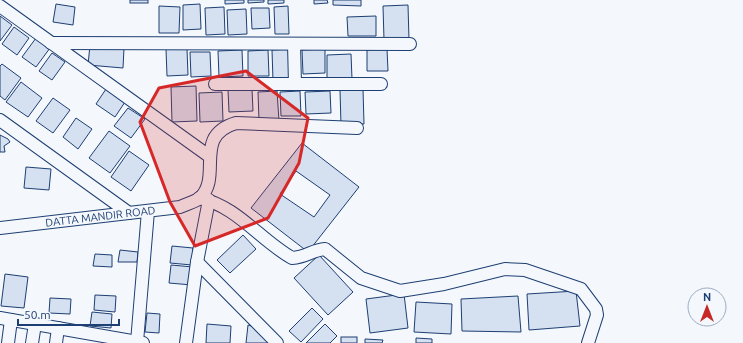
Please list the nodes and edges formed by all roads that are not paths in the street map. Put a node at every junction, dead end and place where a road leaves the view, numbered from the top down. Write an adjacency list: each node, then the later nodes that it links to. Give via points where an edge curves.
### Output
1 (0, 6): 2 (street)
2 (52, 43): 3 (street); 10 (street)
3 (294, 44): 4 (street); 6 (street)
4 (410, 44)
5 (215, 84): 6 (street)
6 (295, 84): 7 (street)
7 (381, 84)
8 (0, 120): 13 (street)
9 (357, 128): 10 (street, via 236,124 225,126 215,136)
10 (209, 156): 11 (street, via 210,178)
11 (204, 199): 12 (street, DATTA MANDIR ROAD, via 180,207); 15 (street); 27 (street, via 238,216 292,258 325,249 361,278 400,290 444,284 505,269 525,270 581,289 596,309 597,315)
12 (148, 211): 13 (street, DATTA MANDIR ROAD); 21 (street)
13 (129, 213): 14 (street, DATTA MANDIR ROAD)
14 (0, 228)
15 (197, 262): 22 (street); 26 (street)
16 (6, 319): 17 (street); 23 (street)
17 (35, 324): 18 (street); 24 (street)
18 (58, 328): 19 (street); 25 (street)
19 (102, 339): 20 (street)
20 (120, 341): 21 (street)
21 (140, 342)
22 (276, 342)
23 (8, 343)
24 (32, 343)
25 (56, 343)
26 (186, 343)
27 (588, 343)

